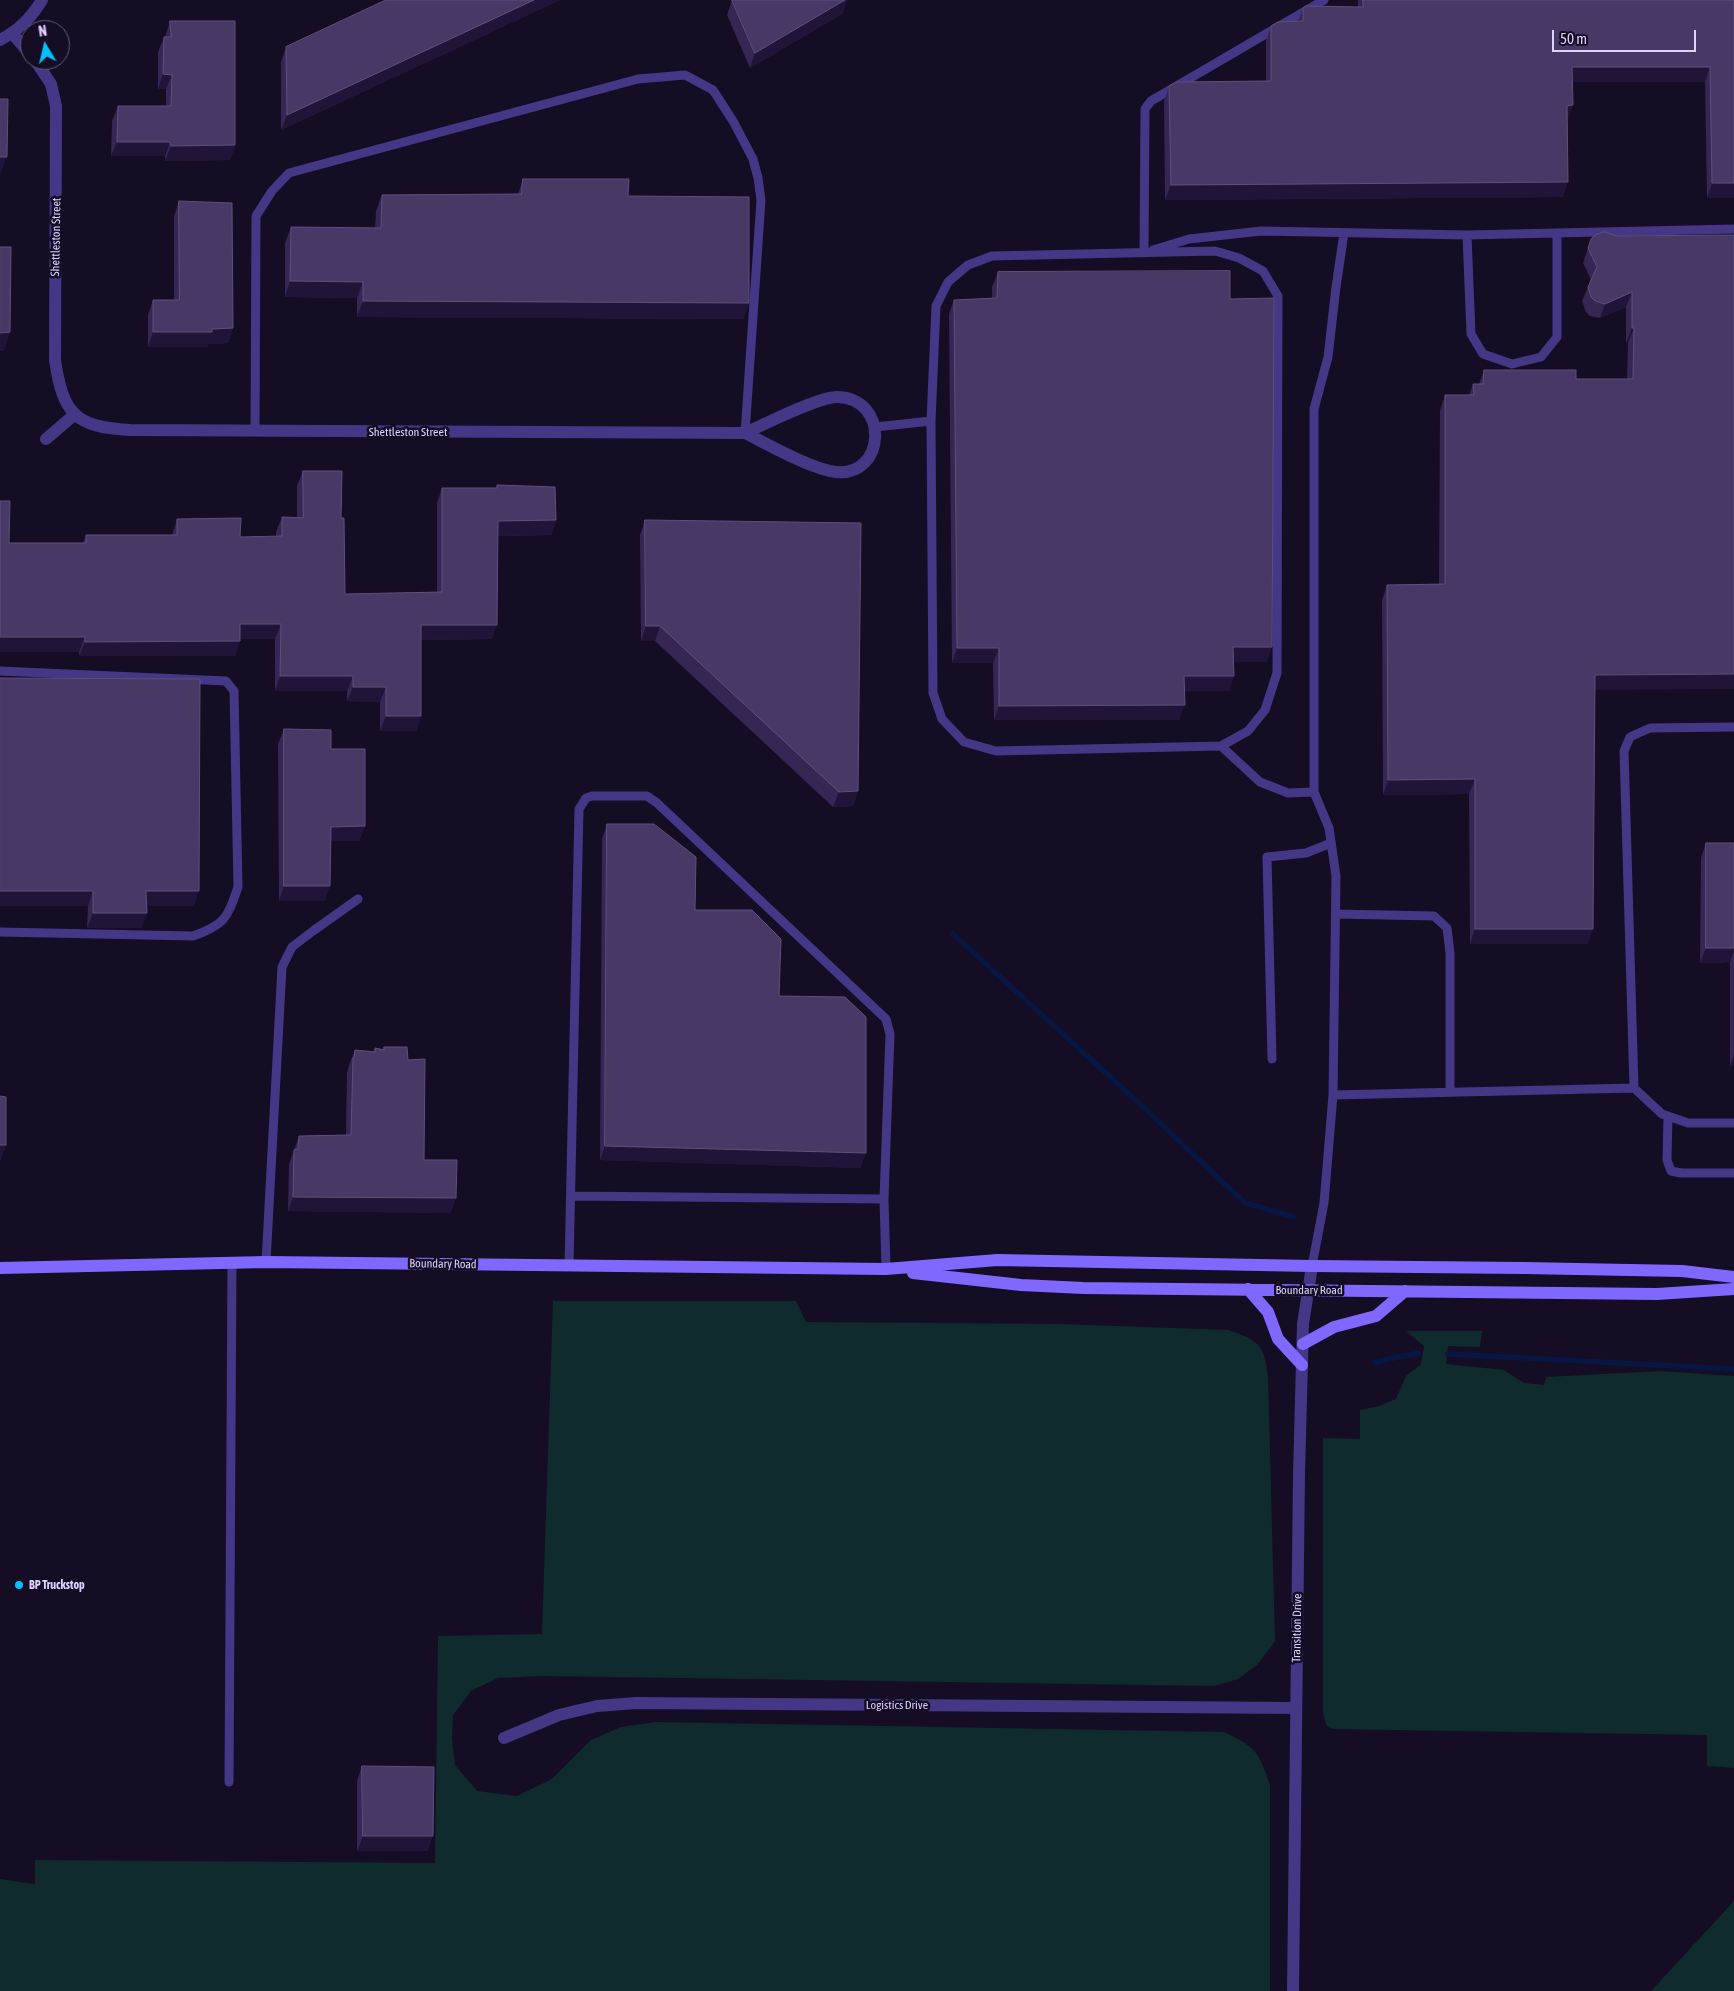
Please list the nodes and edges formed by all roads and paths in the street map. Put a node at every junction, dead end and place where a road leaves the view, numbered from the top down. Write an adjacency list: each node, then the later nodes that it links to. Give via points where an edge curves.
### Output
1 (42, 0): 3 (street, via 35,13)
2 (1324, 0): 11 (lane, via 1151,101 1145,109)
3 (12, 33): 4 (street); 5 (street)
4 (0, 40)
5 (20, 42)
6 (42, 70): 12 (street, Shettleston Street, via 51,84 56,106 55,360 59,385 66,405)
7 (1734, 229): 9 (lane)
8 (1344, 233): 10 (lane); 11 (lane, via 1261,231 1189,239); 21 (lane, via 1328,357 1314,409)
9 (1557, 233): 10 (lane); 10 (lane, via 1557,337 1541,357 1512,364 1483,354 1471,334)
10 (1467, 235)
11 (1144, 252): 13 (lane, via 992,256 968,265 948,282 936,306); 20 (lane, via 1215,252 1239,258 1263,271 1278,296 1277,673 1265,710 1248,731)
12 (74, 415): 15 (street, Shettleston Street, via 109,429); 17 (street)
13 (931, 421): 14 (lane); 20 (lane, via 933,693 942,719 964,742 996,751)
14 (875, 427): 16 (street, Shettleston Street, via 865,407 851,399 834,397); 16 (street, Shettleston Street, via 875,442 865,463 836,472 793,457)
15 (255, 431): 16 (street, Shettleston Street); 16 (lane, via 256,216 289,173 638,79 684,75 712,90 753,159 758,178 761,200)
16 (745, 433)
17 (46, 439)
18 (0, 671): 25 (lane, via 226,681 234,691 238,887 228,916 211,930 193,936)
19 (1734, 727): 27 (lane, via 1650,728 1630,737 1624,751)
20 (1222, 746): 21 (lane, via 1260,782 1288,793)
21 (1314, 792): 22 (lane)
22 (1332, 844): 24 (lane); 26 (lane, via 1306,853 1268,857)
23 (358, 899): 35 (lane, via 292,947 282,967)
24 (1336, 914): 28 (lane, via 1434,916 1447,928 1450,953); 29 (lane)
25 (0, 932)
26 (1272, 1059)
27 (1634, 1088): 28 (lane); 30 (lane)
28 (1450, 1092): 29 (lane)
29 (1333, 1095): 38 (lane, via 1324,1203)
30 (1668, 1116): 31 (lane, via 1688,1123); 32 (lane, via 1667,1160 1671,1171)
31 (1734, 1122)
32 (1734, 1173)
33 (571, 1196): 34 (lane); 34 (lane, via 579,809 586,798 592,796 647,796 886,1019 890,1034); 37 (lane)
34 (884, 1199): 40 (lane)
35 (266, 1262): 36 (main road, Boundary Road); 37 (main road, Boundary Road)
36 (232, 1263): 39 (main road, Boundary Road); 50 (lane)
37 (569, 1266): 40 (main road, Boundary Road)
38 (1312, 1266): 40 (main road, Boundary Road, via 996,1260); 41 (main road, Boundary Road, via 1682,1271); 44 (street, Transition Drive)
39 (0, 1268)
40 (886, 1269): 42 (main road, Boundary Road, via 1022,1285)
41 (1734, 1277)
42 (1248, 1289): 44 (main road, Boundary Road); 47 (main road, via 1268,1312 1278,1339)
43 (1734, 1289): 45 (main road, Boundary Road, via 1656,1294)
44 (1308, 1290): 45 (main road, Boundary Road); 46 (street, Transition Drive)
45 (1405, 1291): 46 (main road, via 1376,1316 1334,1326)
46 (1302, 1344): 47 (street, Transition Drive)
47 (1302, 1365): 48 (street, Transition Drive)
48 (1296, 1708): 49 (street, Logistics Drive, via 636,1703 597,1706 559,1715); 51 (street, Transition Drive)
49 (504, 1738)
50 (229, 1782)
51 (1293, 1991)

